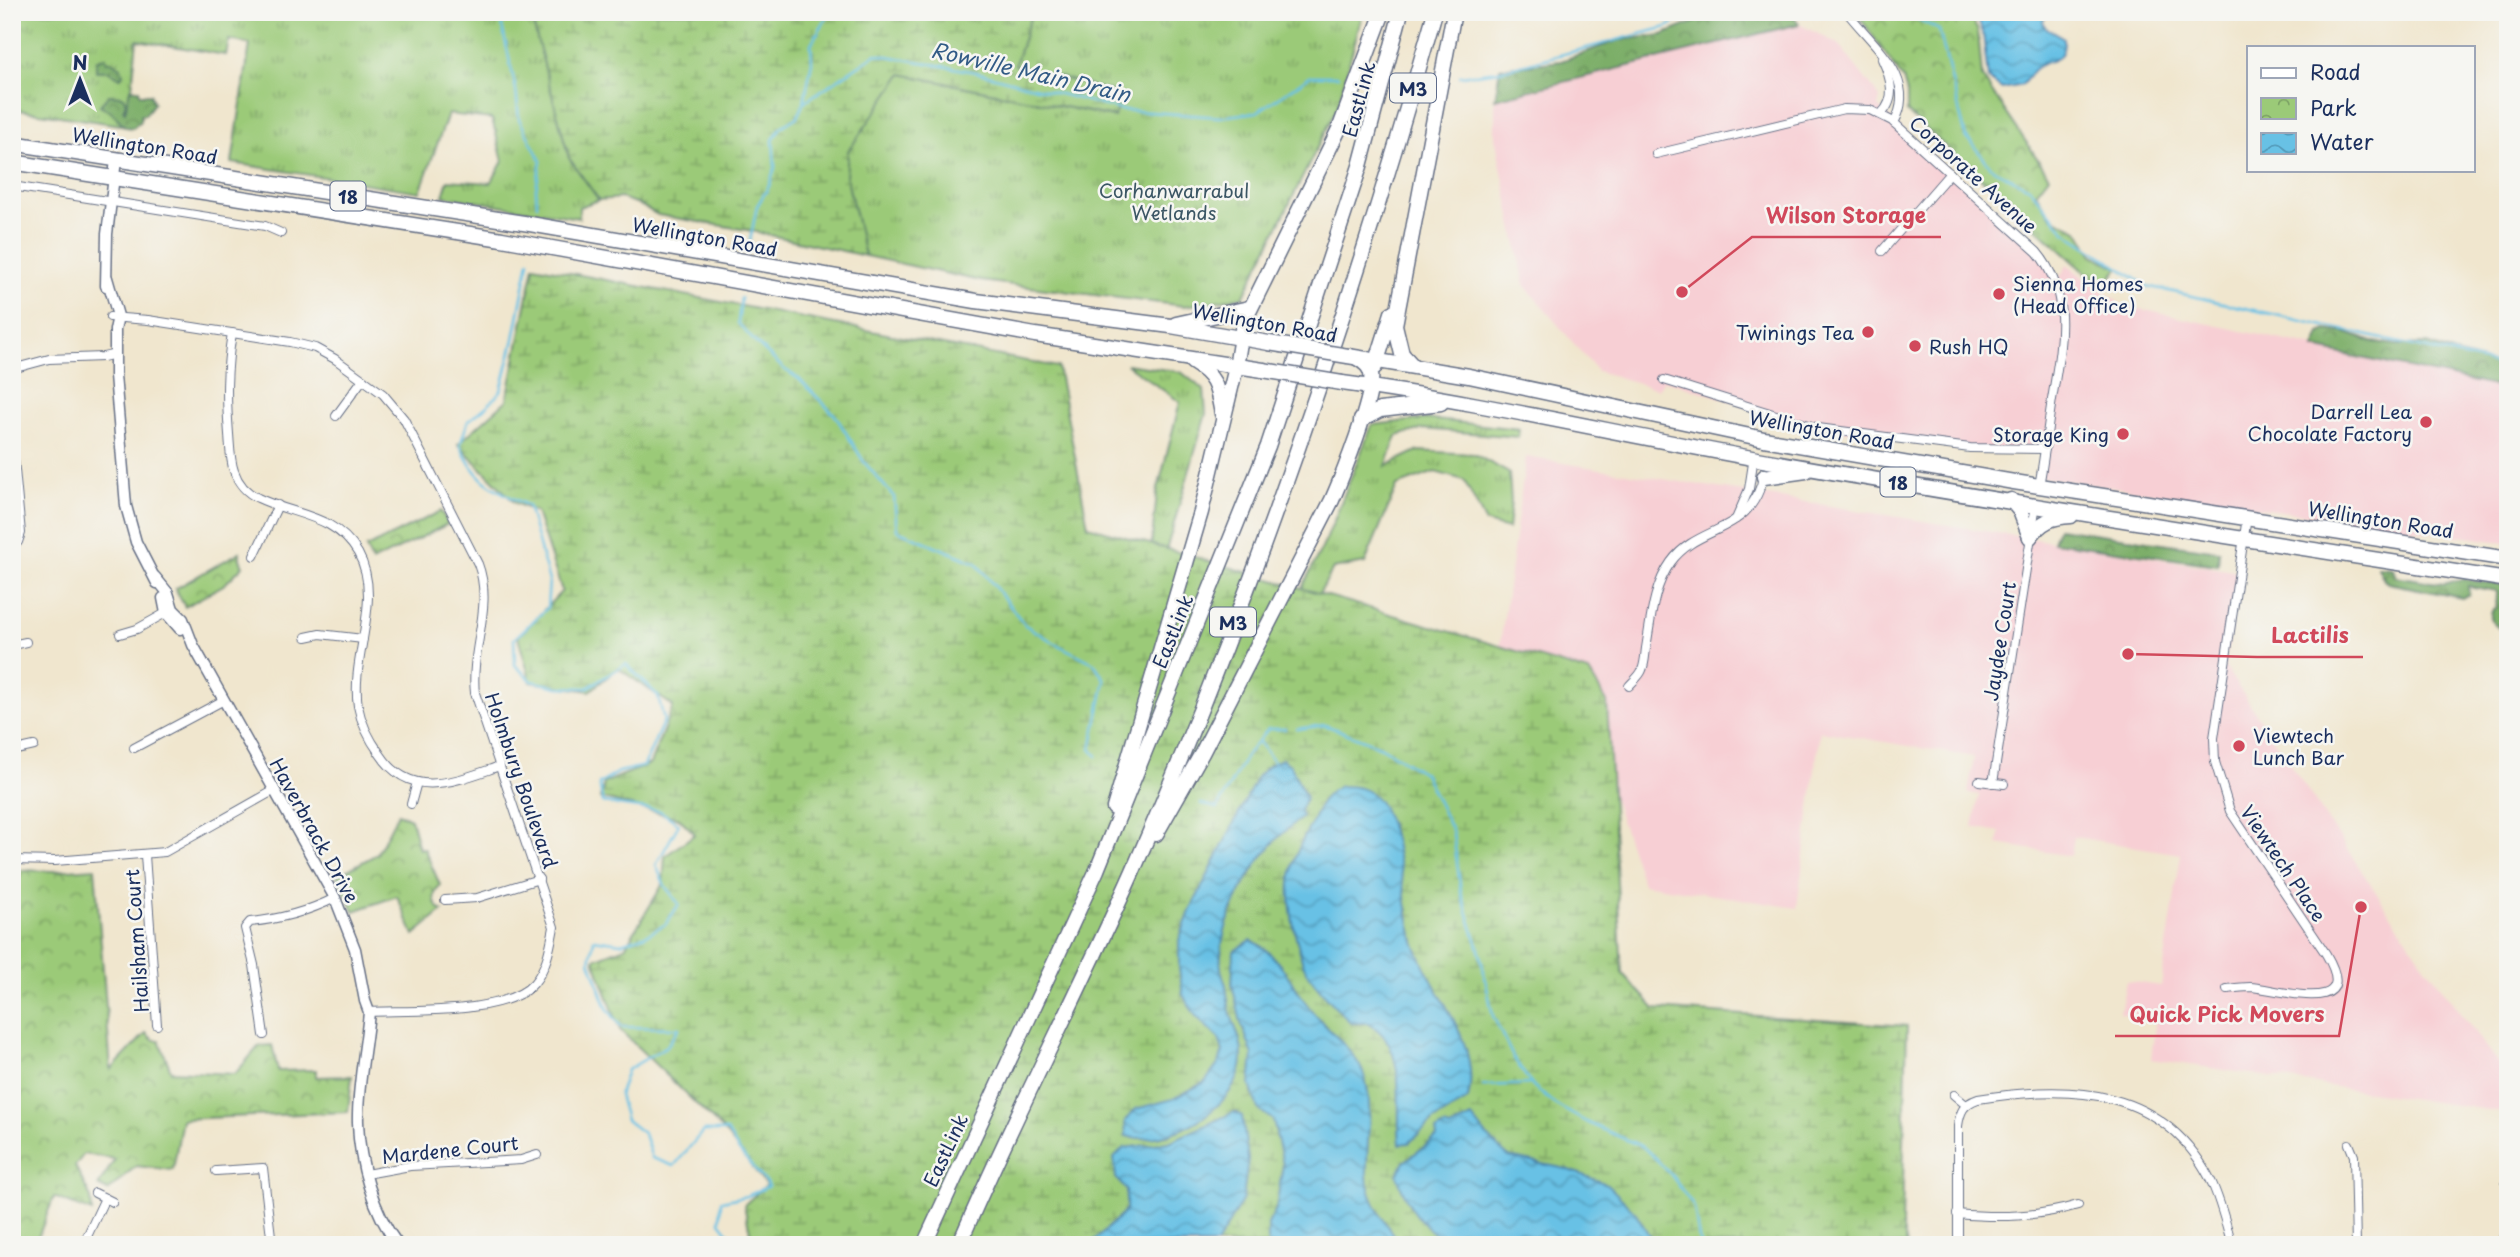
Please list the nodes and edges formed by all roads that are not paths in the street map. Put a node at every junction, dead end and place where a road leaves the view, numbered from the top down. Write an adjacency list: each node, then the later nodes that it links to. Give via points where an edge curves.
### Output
1 (1382, 12): 22 (highway, via 1340,127)
2 (1401, 12): 81 (highway, EastLink / M3, via 1360,166 1268,446)
3 (1435, 12): 82 (highway, M3, via 1392,164 1321,383 1232,626)
4 (1454, 12): 20 (highway)
5 (1847, 12): 6 (street)
6 (1874, 44): 7 (street, via 1891,86 1889,104); 8 (street, via 1901,84 1901,110)
7 (1881, 114): 8 (street, Corporate Avenue); 10 (street, Corporate Avenue, via 1844,109)
8 (1894, 123): 13 (street, Corporate Avenue)
9 (12, 143): 11 (highway, Wellington Road / 18)
10 (1656, 155)
11 (116, 160): 14 (street, Haverbrack Drive); 19 (highway, Wellington Road / 18, via 580,232)
12 (12, 162): 14 (highway, Wellington Road / 18)
13 (1950, 173): 18 (street); 43 (street, Corporate Avenue, via 2037,252 2056,284 2062,335)
14 (114, 178): 16 (street, Haverbrack Drive); 21 (highway, Wellington Road / 18, via 576,252)
15 (12, 186): 16 (street)
16 (111, 202): 17 (street, via 265,226); 23 (street, Haverbrack Drive, via 107,278)
17 (281, 233)
18 (1882, 251)
19 (866, 283): 21 (highway); 24 (highway, Wellington Road / 18)
20 (1399, 299): 30 (highway, via 1398,342); 34 (highway)
21 (862, 304): 29 (highway, Wellington Road / 18)
22 (1249, 308): 24 (highway); 26 (highway)
23 (115, 317): 25 (street, Holmbury Boulevard); 27 (street, Haverbrack Drive)
24 (1171, 326): 26 (highway, Wellington Road / 18)
25 (232, 333): 35 (street, Holmbury Boulevard, via 315,348); 51 (street, via 226,377 234,471 251,494)
26 (1239, 344): 31 (highway); 33 (highway, via 1244,361); 34 (highway, Wellington Road, bridge, via 1264,343 1352,356)
27 (112, 354): 32 (street, via 49,359); 61 (street, Haverbrack Drive, via 127,516 136,542 168,593)
28 (12, 358): 32 (street)
29 (1187, 359): 31 (highway, Wellington Road / 18); 40 (highway, via 1213,379)
30 (1412, 365): 34 (highway, Wellington Road / 18); 42 (highway, Wellington Road / 18)
31 (1236, 367): 33 (highway, Wellington Road / 18); 40 (highway)
32 (14, 368)
33 (1258, 370): 34 (highway, Wellington Road / 18, bridge, via 1346,383)
34 (1373, 373): 37 (highway, Wellington Road / 18); 39 (highway)
35 (363, 379): 38 (street); 72 (street, Holmbury Boulevard, via 404,419 481,572 484,600 474,685)
36 (1664, 380): 43 (street, via 1818,428 1970,449)
37 (1460, 400): 39 (highway, via 1380,410); 44 (highway, Wellington Road / 18)
38 (336, 415)
39 (1361, 420): 82 (highway, via 1332,500 1202,754)
40 (1223, 423): 81 (highway)
41 (12, 439): 47 (street)
42 (1764, 439): 44 (highway); 48 (highway, Wellington Road / 18)
43 (2045, 449): 48 (street, Corporate Avenue)
44 (1760, 459): 45 (highway, Wellington Road / 18); 46 (street); 54 (street, via 1753,463 1749,489)
45 (1828, 471): 46 (highway); 49 (highway, Wellington Road / 18)
46 (1764, 477): 54 (street, via 1754,503)
47 (15, 482): 57 (street, via 21,537)
48 (2039, 486): 50 (highway); 53 (highway, Wellington Road / 18)
49 (2011, 500): 50 (highway, Wellington Road / 18); 55 (highway)
50 (2036, 504): 52 (highway, Wellington Road / 18); 55 (street, Jaydee Court)
51 (278, 505): 58 (street); 64 (street, via 329,523 358,553 367,585)
52 (2090, 514): 55 (highway, via 2048,520); 56 (highway, Wellington Road / 18)
53 (2248, 517): 56 (street, Viewtech Place); 59 (highway, Wellington Road / 18)
54 (1736, 520): 67 (street, via 1683,550 1667,568 1657,590 1642,671)
55 (2031, 537): 75 (street, Jaydee Court)
56 (2244, 538): 60 (highway, Wellington Road / 18); 86 (street, Viewtech Place, via 2213,756 2230,811 2326,954 2336,981 2332,990 2317,996 2248,987)
57 (12, 544)
58 (254, 556)
59 (2508, 558)
60 (2508, 580)
61 (169, 611): 62 (street); 68 (street, Haverbrack Drive, via 183,619)
62 (120, 634)
63 (306, 637): 64 (street)
64 (363, 639): 74 (street, via 357,698 363,724 383,760)
65 (26, 642): 66 (street)
66 (12, 645)
67 (1629, 686)
68 (224, 700): 70 (street); 77 (street, Haverbrack Drive)
69 (34, 746): 71 (street)
70 (134, 748)
71 (12, 751)
72 (500, 766): 74 (street, via 446,783); 83 (street, Holmbury Boulevard)
73 (1979, 781): 75 (street)
74 (417, 782): 78 (street)
75 (1993, 783): 76 (street)
76 (2004, 784)
77 (273, 791): 79 (street, via 171,850); 84 (street, Haverbrack Drive)
78 (411, 804)
79 (145, 855): 80 (street, via 55,862); 88 (street, Hailsham Court)
80 (12, 860)
81 (1097, 870): 103 (highway, EastLink / M3)
82 (1132, 872): 104 (highway, M3)
83 (539, 879): 85 (street, via 477,898); 87 (street, Holmbury Boulevard, via 554,928 548,959 533,985 505,1002 476,1007)
84 (335, 898): 87 (street, Haverbrack Drive, via 355,949); 89 (street, via 309,911 250,922 245,928)
85 (445, 900)
86 (2227, 989)
87 (369, 1013): 95 (street, Haverbrack Drive, via 358,1120)
88 (157, 1025)
89 (264, 1035)
90 (1954, 1095): 91 (street)
91 (1966, 1105): 98 (street, via 1958,1126); 106 (street, via 1983,1098 2067,1091 2105,1096 2140,1110 2178,1137 2203,1168)
92 (2349, 1144): 107 (street, via 2354,1156)
93 (537, 1155): 95 (street, Mardene Court)
94 (216, 1171): 102 (street, via 263,1168)
95 (366, 1174): 100 (street, Haverbrack Drive)
96 (95, 1193): 101 (street, via 109,1200)
97 (2078, 1205): 98 (street, via 2014,1217)
98 (1956, 1214): 105 (street)
99 (2508, 1222): 108 (street)
100 (396, 1244)
101 (83, 1245)
102 (272, 1245)
103 (924, 1245)
104 (959, 1245)
105 (1958, 1245)
106 (2232, 1245)
107 (2356, 1245)
108 (2501, 1245)

